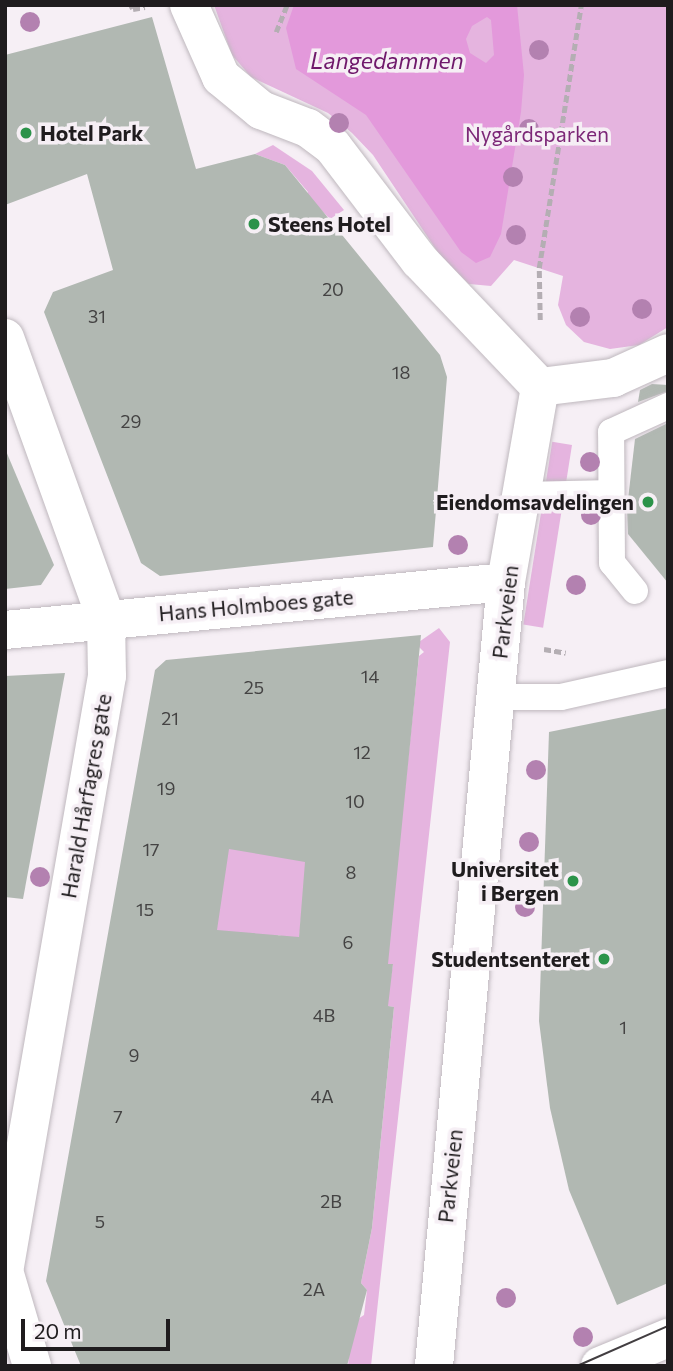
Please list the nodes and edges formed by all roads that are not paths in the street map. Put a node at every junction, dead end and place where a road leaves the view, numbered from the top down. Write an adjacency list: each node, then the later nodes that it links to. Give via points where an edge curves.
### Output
1 (189, 5): 4 (street, via 221,77 261,110 308,128 333,146 420,261)
2 (5, 338): 10 (street, Harald Hårfagres gate)
3 (668, 353): 4 (street, via 613,378)
4 (540, 387): 7 (street, Parkveien)
5 (668, 406): 6 (lane, via 611,432)
6 (611, 493): 7 (lane); 9 (lane, via 612,563)
7 (525, 495): 8 (street, Parkveien)
8 (506, 582): 10 (street, Hans Holmboes gate); 13 (street, Parkveien)
9 (635, 591)
10 (106, 619): 11 (street, Hans Holmboes gate); 14 (street, Harald Hårfagres gate, via 107,676)
11 (5, 629)
12 (668, 673): 13 (lane, via 561,697)
13 (495, 696): 18 (street, Parkveien)
14 (5, 1266)
15 (5, 1274): 17 (street)
16 (668, 1338): 19 (street)
17 (32, 1366)
18 (434, 1366)
19 (600, 1366)

